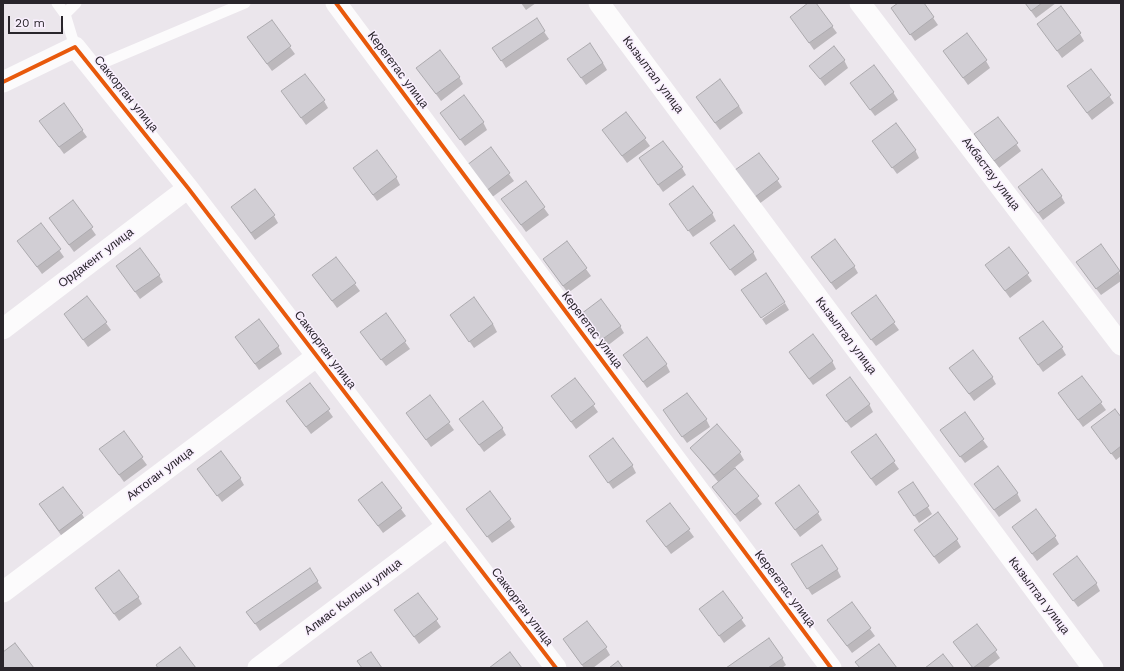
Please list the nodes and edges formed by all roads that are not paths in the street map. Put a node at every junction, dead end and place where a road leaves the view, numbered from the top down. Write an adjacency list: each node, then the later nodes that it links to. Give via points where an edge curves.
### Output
1 (57, 3): 7 (lane)
2 (76, 3): 7 (lane)
3 (245, 3): 9 (lane)
4 (336, 3): 19 (street, Керегетас улица)
5 (600, 3): 20 (street, Кызылтал улица)
6 (860, 3): 13 (street, Акбастау улица)
7 (65, 14): 8 (lane)
8 (75, 47): 9 (street, Саккорган улица); 10 (street)
9 (91, 68): 11 (street, Саккорган улица)
10 (3, 82)
11 (188, 188): 12 (street, Ордакент улица); 14 (street, Саккорган улица)
12 (3, 329)
13 (1121, 345)
14 (317, 356): 15 (street, Саккорган улица); 16 (street, Актоган улица)
15 (448, 526): 17 (street, Алмас Кылыш улица); 18 (street, Саккорган улица)
16 (3, 592)
17 (258, 668)
18 (556, 668)
19 (831, 668)
20 (1093, 668)

